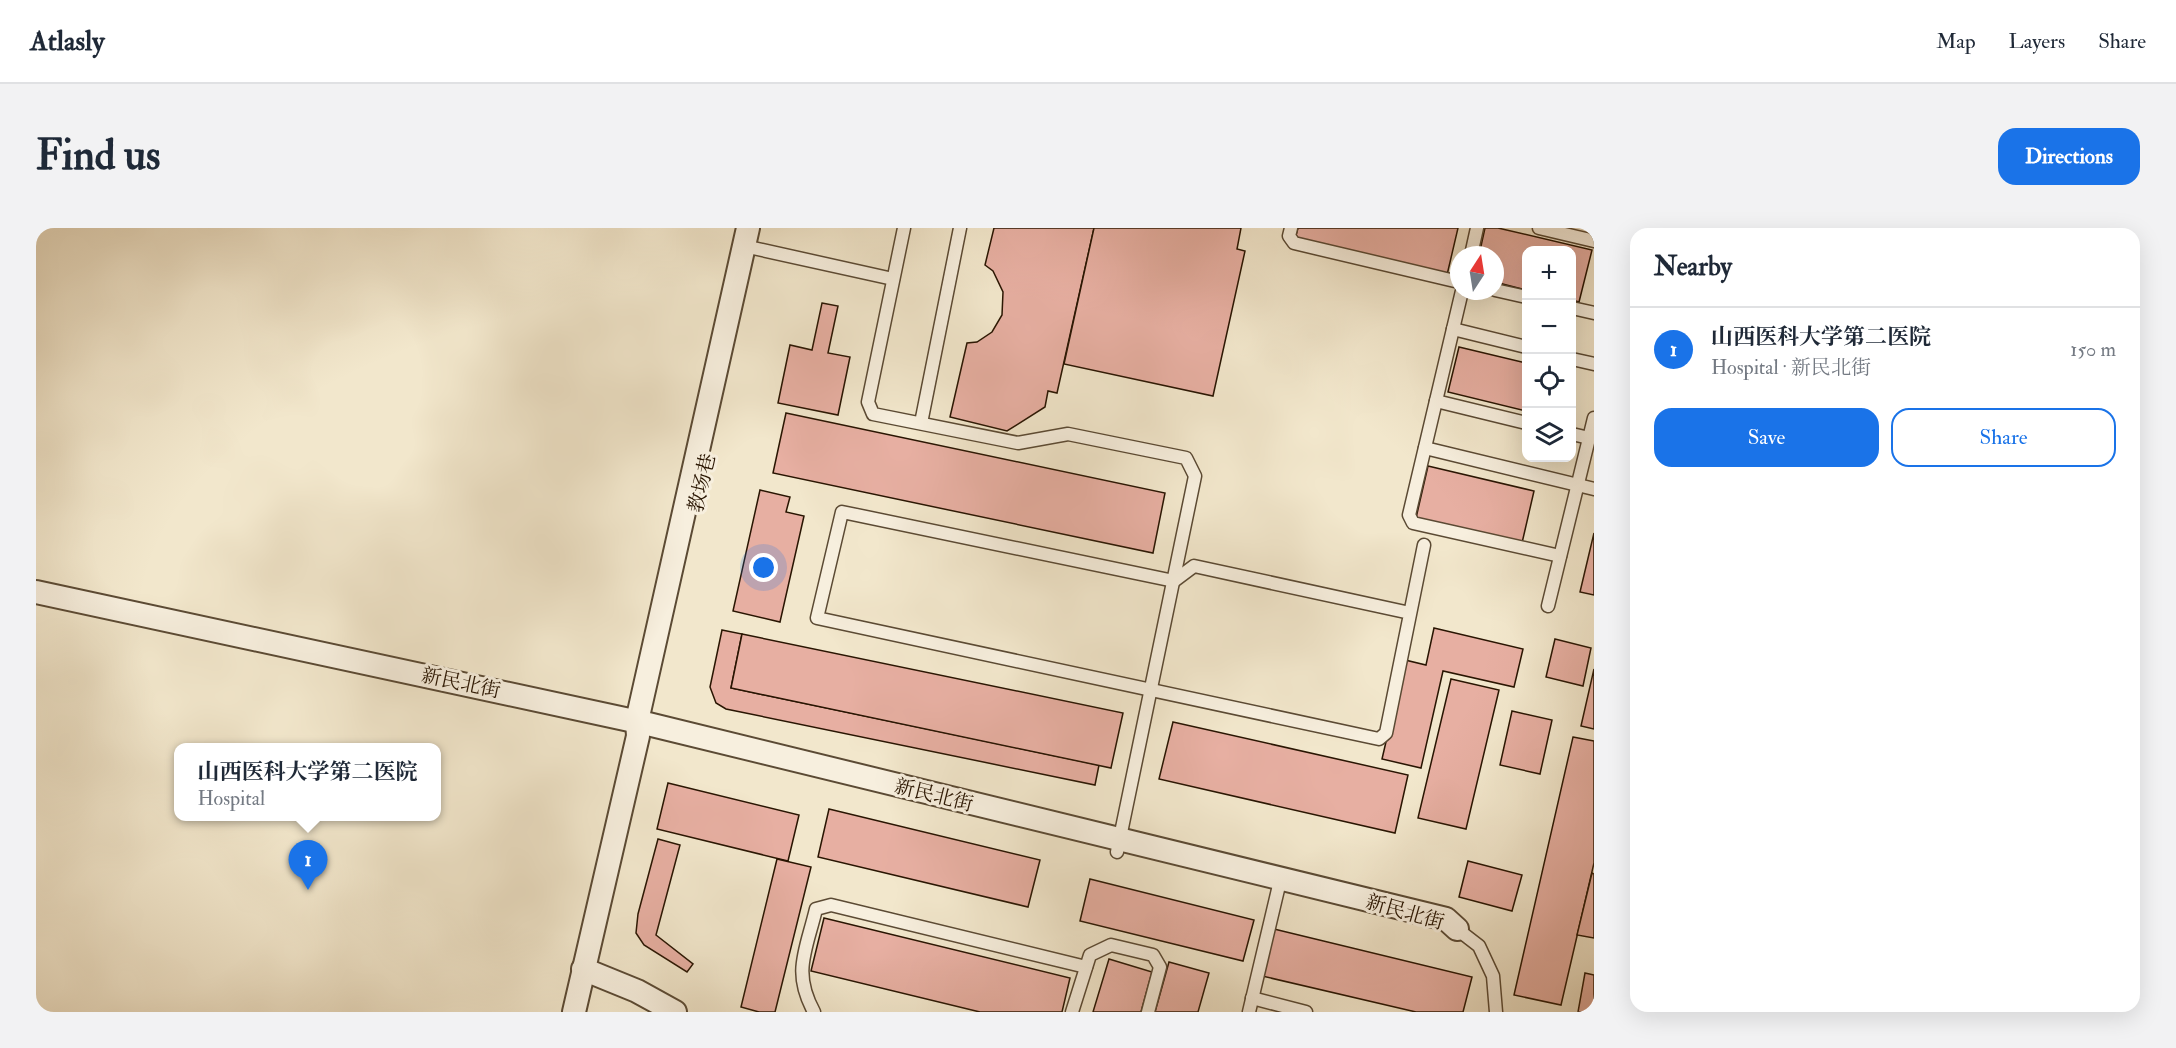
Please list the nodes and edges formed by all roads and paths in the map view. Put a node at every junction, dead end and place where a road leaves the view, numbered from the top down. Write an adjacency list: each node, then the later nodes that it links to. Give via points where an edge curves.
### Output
1 (904, 228): 9 (lane)
2 (960, 228): 23 (lane)
3 (1291, 228): 10 (lane, via 1289,236 1294,243)
4 (1477, 228): 8 (lane)
5 (1539, 228): 7 (lane)
6 (751, 238): 9 (lane); 37 (street, 教场巷)
7 (1594, 241)
8 (1473, 246)
9 (893, 279): 23 (lane, via 868,402 873,414)
10 (1450, 280)
11 (1504, 292): 12 (lane)
12 (1522, 296)
13 (1460, 300): 16 (lane)
14 (1576, 309): 15 (lane)
15 (1594, 313)
16 (1453, 329): 17 (lane); 20 (lane)
17 (1522, 346)
18 (1576, 359): 19 (lane)
19 (1594, 364)
20 (1436, 401): 22 (lane); 26 (lane)
21 (1594, 418): 25 (lane)
22 (1522, 422)
23 (921, 423): 31 (lane, via 1018,443 1068,434 1186,458 1194,476)
24 (1576, 435): 25 (lane)
25 (1589, 438): 27 (lane)
26 (1425, 448): 27 (lane); 30 (lane, via 1409,515 1413,524)
27 (1577, 485): 28 (lane); 30 (lane)
28 (1594, 489)
29 (1424, 545): 35 (lane)
30 (1560, 556): 34 (lane)
31 (1174, 581): 35 (lane, via 1194,566); 36 (lane); 36 (lane, via 842,512 817,618)
32 (36, 592): 37 (street, 新民北街)
33 (36, 603): 37 (street, 新民北街)
34 (1548, 606)
35 (1410, 613): 36 (lane, via 1386,733 1379,739)
36 (1151, 690): 38 (lane)
37 (641, 727): 38 (street, 新民北街); 42 (street, 教场巷)
38 (1118, 846): 39 (street, 新民北街)
39 (1279, 886): 40 (street, 新民北街, via 1443,931); 43 (lane)
40 (1457, 929): 51 (lane, via 1479,946 1484,956 1493,976)
41 (1086, 967): 46 (lane, via 831,904 816,909 800,974); 47 (lane); 48 (lane, via 1090,955 1110,945 1153,955 1160,967)
42 (583, 969): 44 (street, 教场巷); 45 (street)
43 (1252, 998): 49 (lane); 50 (lane)
44 (574, 1012)
45 (675, 1012)
46 (814, 1012)
47 (1072, 1012)
48 (1148, 1012)
49 (1249, 1012)
50 (1306, 1012)
51 (1496, 1012)

